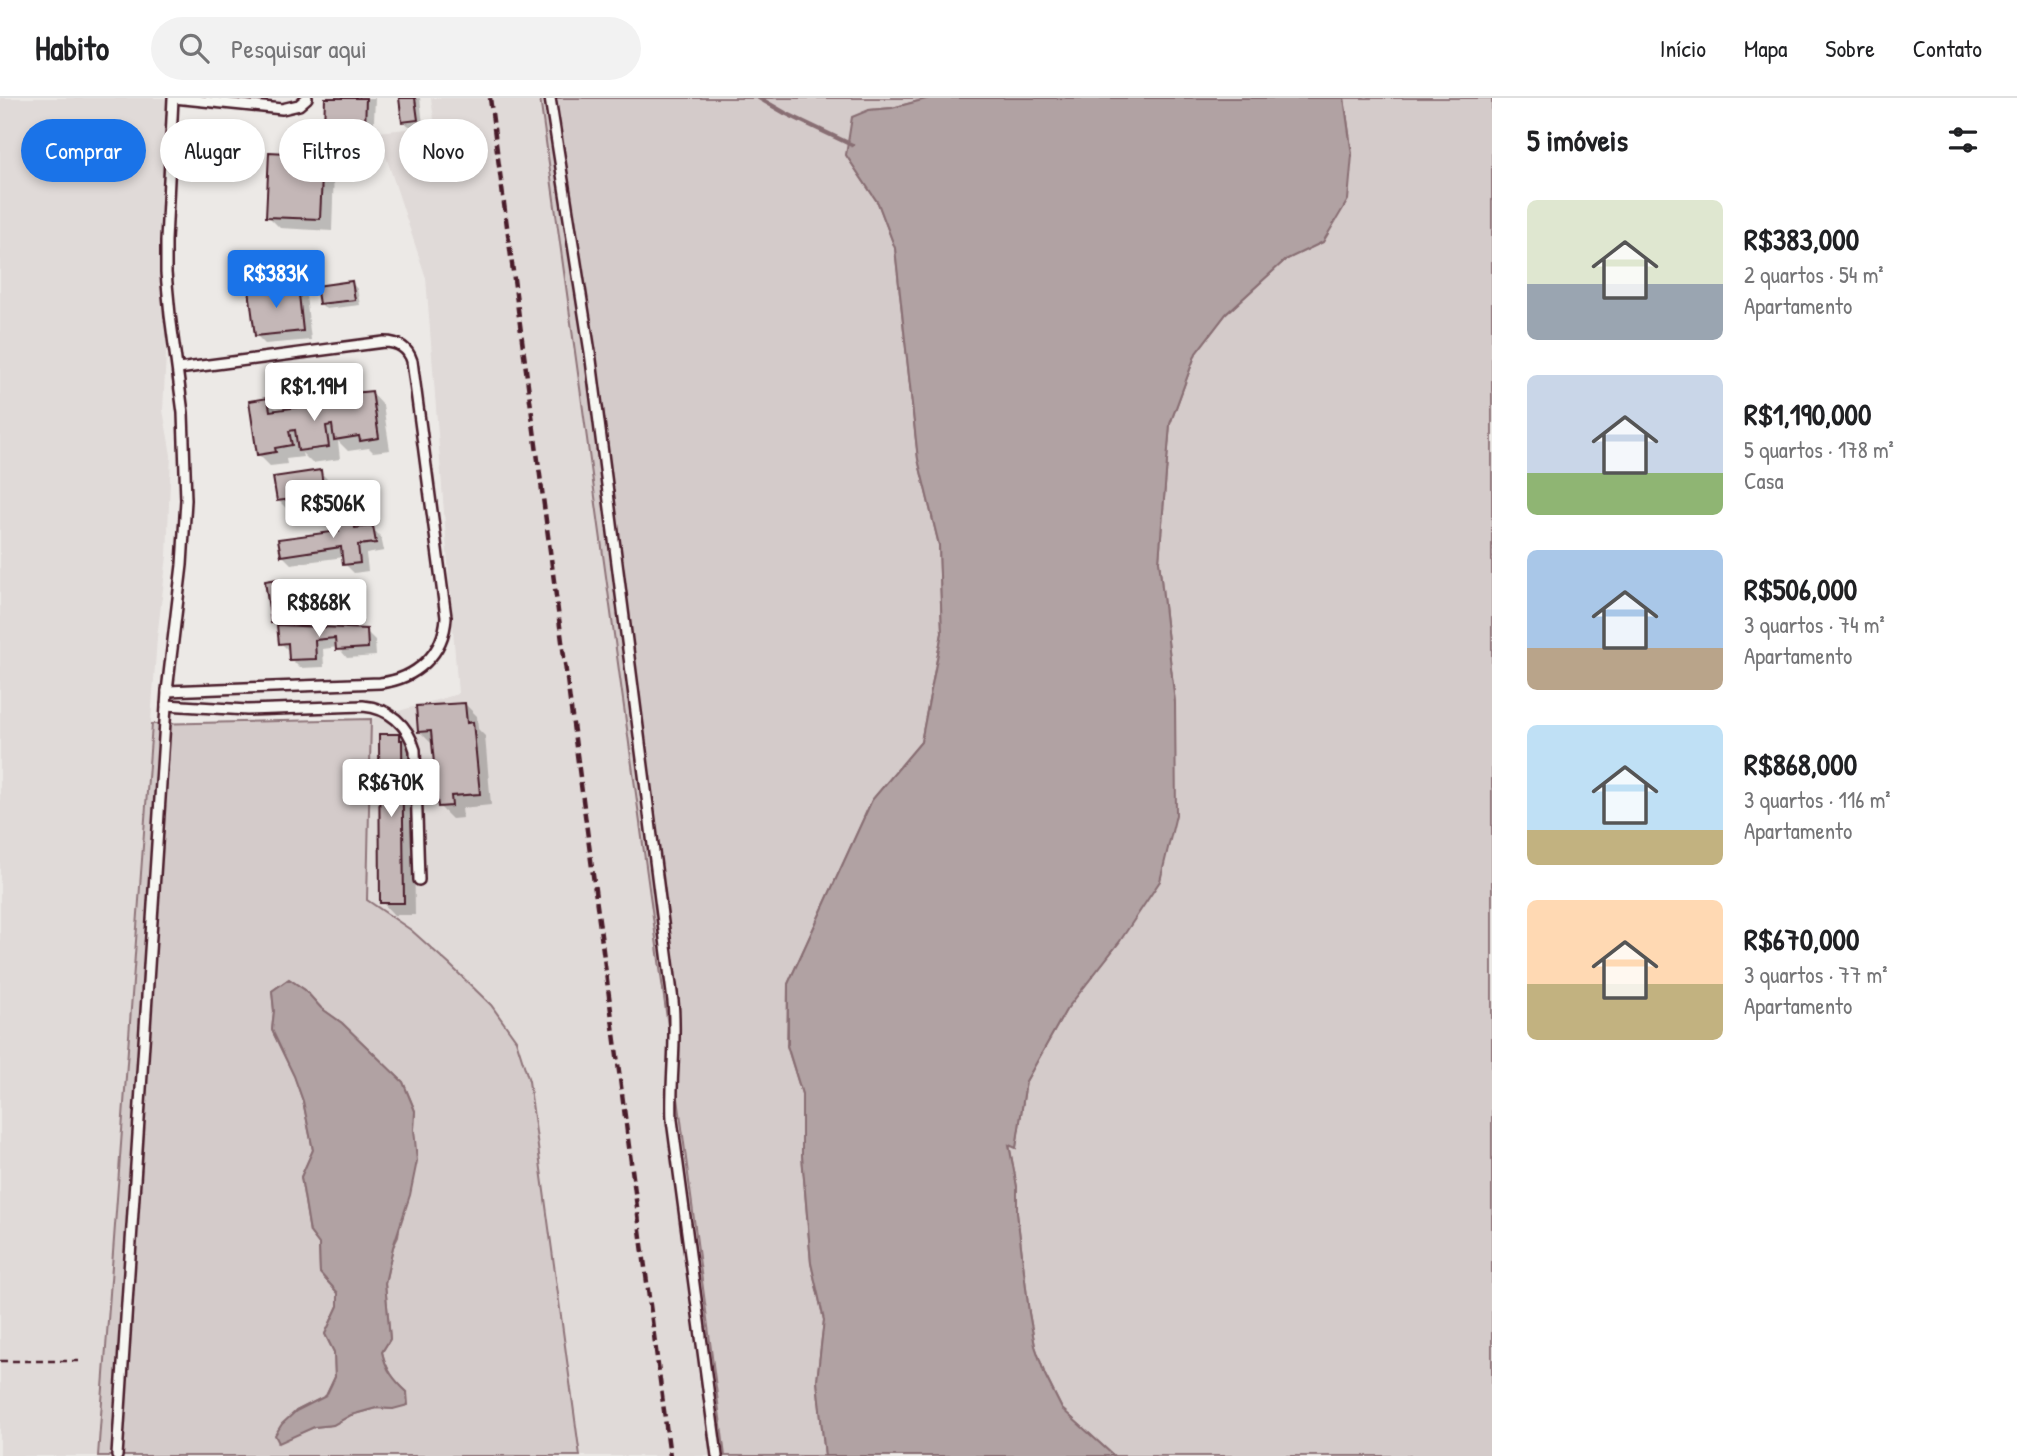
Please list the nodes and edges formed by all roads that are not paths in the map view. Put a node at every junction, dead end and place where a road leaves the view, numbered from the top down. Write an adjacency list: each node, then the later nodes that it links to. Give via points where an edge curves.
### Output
1 (173, 98): 2 (lane, via 282,109); 4 (lane, via 166,262)
2 (307, 98)
3 (550, 98): 9 (lane, via 592,366 673,1001 672,1120)
4 (178, 369): 5 (lane, via 186,500); 5 (lane, via 384,342 406,349 412,361 446,617 432,657 416,672 396,680)
5 (167, 691): 6 (lane)
6 (166, 705): 7 (lane, via 247,710 363,706 392,715 409,733 415,750); 8 (lane)
7 (419, 880)
8 (117, 1456)
9 (717, 1456)

